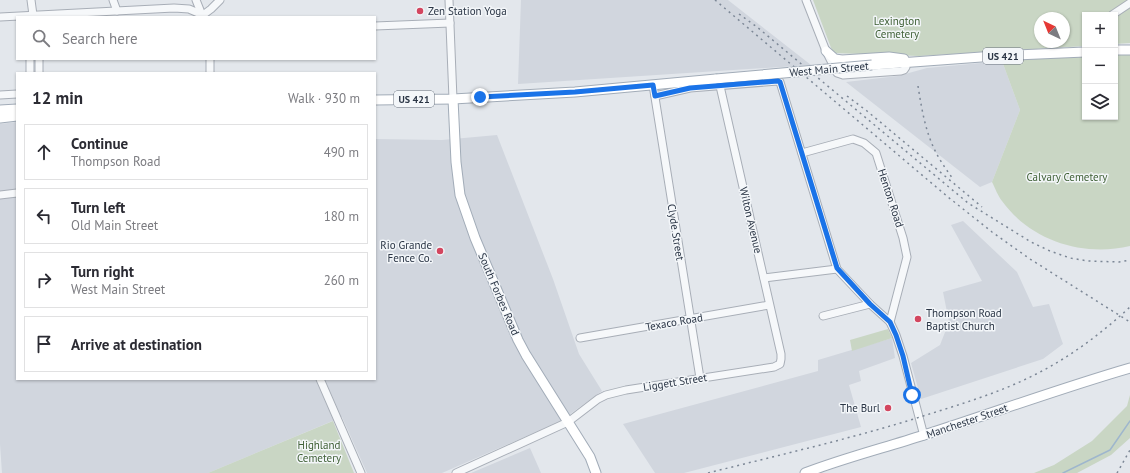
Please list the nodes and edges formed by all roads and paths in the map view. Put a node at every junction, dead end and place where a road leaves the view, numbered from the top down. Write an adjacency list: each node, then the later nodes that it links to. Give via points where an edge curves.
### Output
1 (31, 0): 10 (street)
2 (113, 0): 8 (street)
3 (196, 0): 11 (street)
4 (220, 0): 11 (street)
5 (449, 0): 14 (street)
6 (806, 0): 16 (street)
7 (1130, 3): 9 (street)
8 (117, 10): 10 (street); 11 (street, via 183,8)
9 (1116, 12)
10 (33, 16)
11 (202, 16)
12 (0, 17): 13 (street)
13 (16, 17)
14 (450, 23): 15 (street); 33 (street)
15 (376, 26)
16 (826, 50): 23 (main road, via 835,59 842,60 888,57); 24 (street, via 838,73 843,75 901,71 906,67)
17 (1118, 50): 18 (main road)
18 (1130, 50)
19 (1082, 52): 23 (main road, West Main Street / US 421)
20 (30, 60): 25 (street)
21 (39, 60): 26 (street)
22 (210, 60): 27 (street)
23 (921, 61): 24 (main road, West Main Street / US 421)
24 (905, 62): 28 (main road, West Main Street / US 421, bridge)
25 (30, 72)
26 (39, 72)
27 (210, 72)
28 (718, 82): 29 (main road, West Main Street / US 421); 32 (street); 39 (street, via 778,81 782,85); 43 (street, Wilton Avenue)
29 (653, 85): 32 (street, Clyde Street); 33 (main road, West Main Street / US 421)
30 (16, 94): 31 (street)
31 (0, 95)
32 (655, 96): 47 (street, Clyde Street)
33 (453, 98): 34 (main road, US 421); 54 (main road, South Forbes Road, via 457,181 464,208 518,340)
34 (376, 100)
35 (16, 109): 36 (main road)
36 (0, 110)
37 (16, 116): 38 (main road)
38 (0, 118)
39 (802, 153): 42 (street); 48 (street, Henton Road, via 853,139 864,143 876,153 907,257)
40 (16, 192): 41 (street)
41 (0, 195)
42 (837, 268): 43 (street); 44 (street)
43 (764, 278): 45 (street, Wilton Avenue)
44 (870, 304): 46 (street); 48 (street)
45 (769, 305): 47 (street, Texaco Road); 50 (street, Wilton Avenue)
46 (823, 316)
47 (690, 319): 49 (street, Texaco Road); 52 (street, Clyde Street)
48 (890, 322): 55 (street, via 903,356)
49 (580, 338)
50 (781, 354): 52 (street, Liggett Street, via 781,362 774,367)
51 (1130, 368): 55 (main road, Manchester Street, via 1059,389)
52 (700, 378): 54 (street, Liggett Street, via 615,392 598,399)
53 (320, 380): 56 (street)
54 (568, 422): 57 (street, Liggett Street); 58 (main road, South Forbes Road, via 590,457)
55 (924, 436): 59 (main road, Manchester Street)
56 (361, 473)
57 (456, 473)
58 (596, 473)
59 (805, 473)

